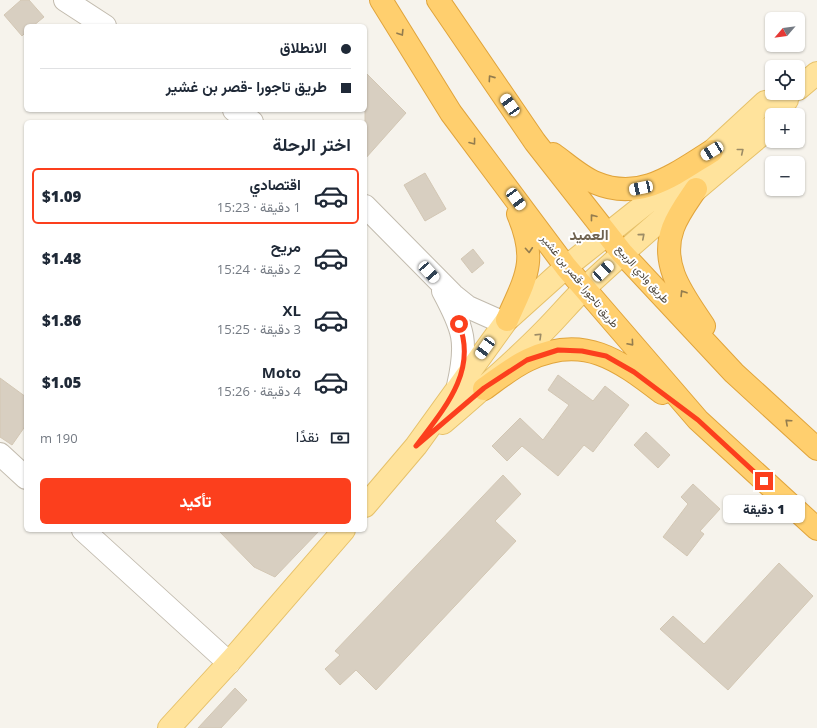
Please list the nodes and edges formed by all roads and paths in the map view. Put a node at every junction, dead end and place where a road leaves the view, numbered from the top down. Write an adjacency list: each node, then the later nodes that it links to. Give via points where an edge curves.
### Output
1 (65, 0): 4 (street)
2 (381, 0): 13 (highway, طريق تاجورا -قصر بن غشير, one-way to 13, via 451,113)
3 (438, 0): 11 (highway, طريق وادي الربيع, one-way to 3)
4 (102, 24)
5 (817, 73): 6 (main road)
6 (805, 85)
7 (782, 100): 12 (main road, via 765,102)
8 (237, 112): 9 (street)
9 (249, 120)
10 (765, 132): 14 (main road, one-way to 10)
11 (535, 142): 12 (highway, via 595,183 613,189 632,190 651,186); 16 (highway, طريق وادي الربيع, one-way to 11)
12 (712, 151): 16 (main road)
13 (507, 187): 18 (highway, طريق تاجورا -قصر بن غشير); 21 (highway, one-way to 21, via 526,233 530,261)
14 (696, 189): 17 (main road, one-way to 14); 22 (highway, one-way to 14, via 678,286 671,268 669,255 672,230)
15 (367, 208): 19 (street)
16 (608, 236): 17 (highway, طريق وادي الربيع); 18 (main road)
17 (622, 253): 20 (main road); 22 (highway, طريق وادي الربيع)
18 (566, 267): 20 (highway, طريق تاجورا -قصر بن غشير); 21 (main road)
19 (436, 280): 21 (street, via 468,306); 23 (street, via 463,333 464,361)
20 (584, 288): 24 (main road, one-way to 20, via 546,329); 25 (highway, طريق تاجورا -قصر بن غشير, one-way to 25)
21 (505, 322): 23 (main road)
22 (734, 373): 27 (highway, طريق وادي الربيع, one-way to 22)
23 (458, 386): 26 (main road)
24 (484, 388): 25 (highway, via 527,360 542,354 558,350 590,352 620,362); 26 (main road)
25 (698, 420): 31 (highway, طريق تاجورا -قصر بن غشير)
26 (416, 446): 30 (main road)
27 (817, 449)
28 (0, 454): 29 (street)
29 (24, 476)
30 (367, 504)
31 (817, 529)
32 (85, 532): 34 (street)
33 (342, 532): 34 (main road)
34 (229, 663): 35 (main road)
35 (169, 728)

